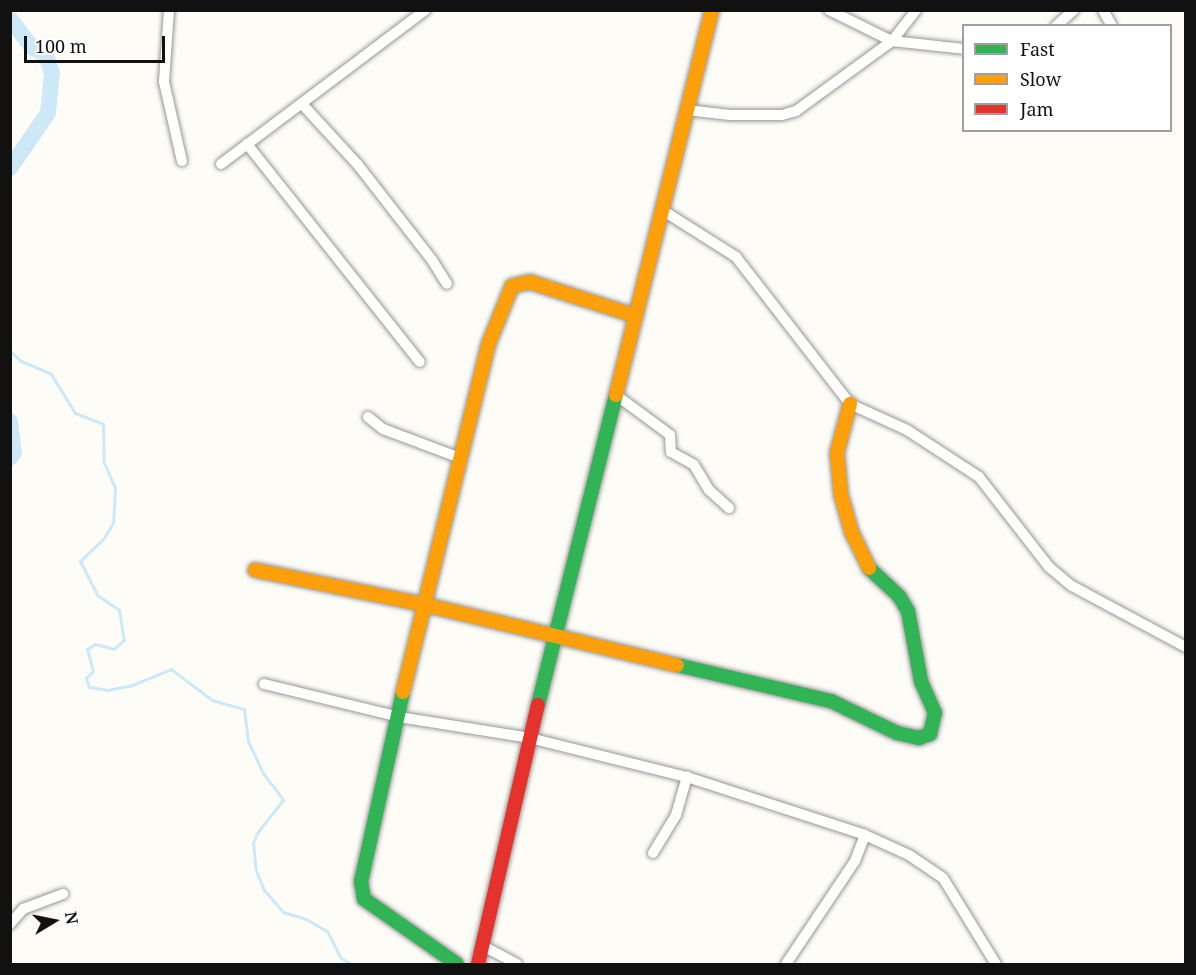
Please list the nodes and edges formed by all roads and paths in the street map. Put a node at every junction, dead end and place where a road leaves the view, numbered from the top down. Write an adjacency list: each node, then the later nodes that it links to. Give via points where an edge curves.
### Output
1 (169, 10): 15 (street, via 164,82)
2 (425, 10): 12 (street)
3 (711, 10): 13 (street)
4 (829, 10): 10 (street)
5 (916, 10): 10 (street)
6 (1074, 10): 8 (street)
7 (1103, 10): 9 (street)
8 (1058, 24)
9 (1111, 24)
10 (892, 41): 11 (street); 13 (street, via 796,111 730,115)
11 (962, 49)
12 (302, 104): 14 (street); 18 (street, via 358,165)
13 (687, 110): 17 (street)
14 (247, 144): 16 (street); 20 (street)
15 (182, 161)
16 (221, 164)
17 (662, 210): 19 (street); 22 (street, via 736,258)
18 (447, 285)
19 (636, 316): 21 (street); 24 (street, via 530,282 512,286 489,343)
20 (420, 362)
21 (616, 395): 25 (street, via 669,435 670,452 694,465 709,490); 28 (street)
22 (850, 404): 28 (street, via 837,453 841,495 852,533 872,573 899,596 908,611 921,681 935,713 930,735 919,738 897,733 831,701); 29 (street, via 907,430 979,477 1049,567 1072,586)
23 (369, 417): 24 (street, via 383,429)
24 (460, 458): 27 (street)
25 (729, 508)
26 (255, 570): 27 (street)
27 (422, 604): 28 (street); 31 (street)
28 (555, 637): 32 (street)
29 (1185, 647)
30 (264, 684): 31 (street)
31 (399, 717): 32 (street); 39 (street, via 379,792 361,891 364,899 416,939)
32 (530, 738): 33 (street); 38 (street)
33 (687, 777): 34 (street); 35 (street, via 676,815)
34 (865, 834): 42 (street, via 849,870); 43 (street, via 909,855 943,878)
35 (653, 853)
36 (63, 894): 37 (street, via 23,909)
37 (10, 924)
38 (483, 946): 40 (street); 41 (street)
39 (457, 964)
40 (478, 964)
41 (517, 964)
42 (786, 964)
43 (996, 964)

